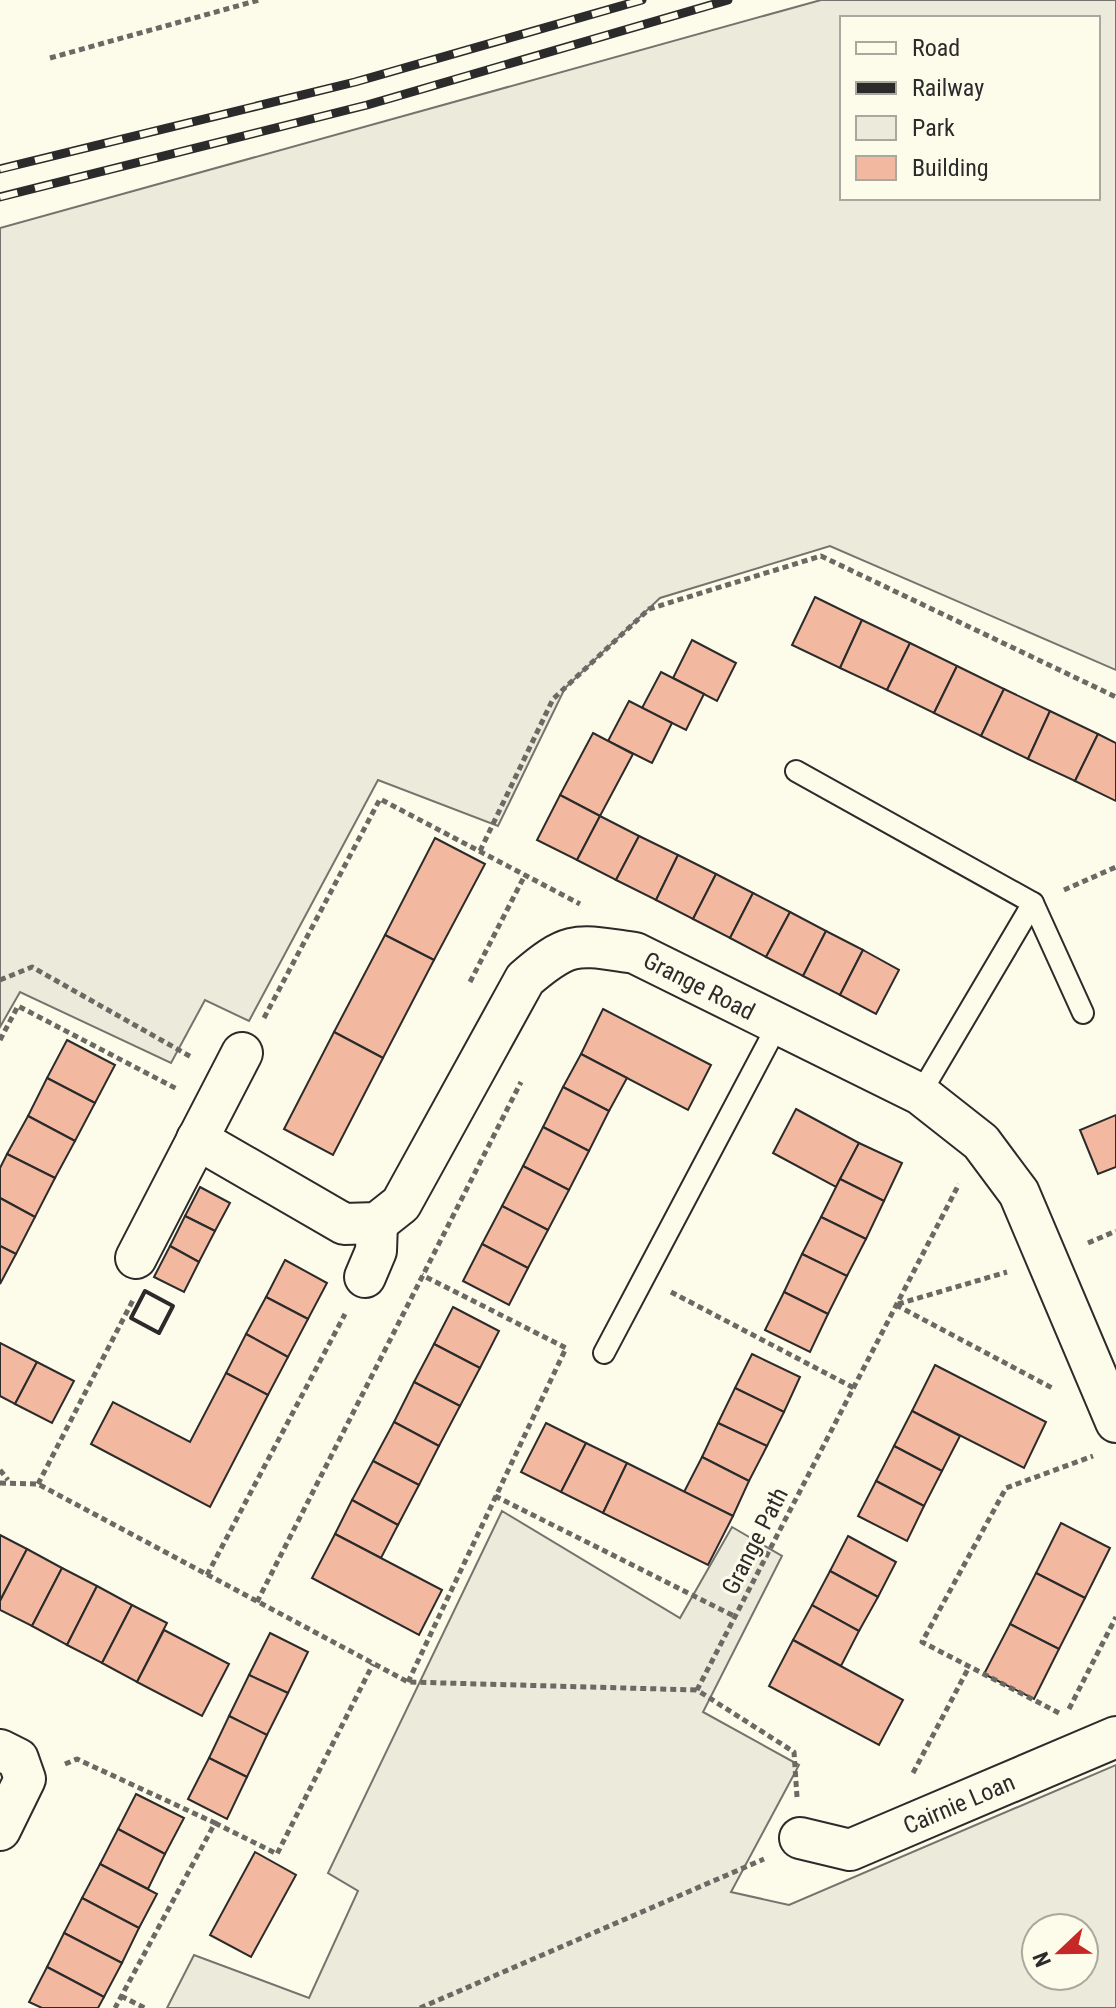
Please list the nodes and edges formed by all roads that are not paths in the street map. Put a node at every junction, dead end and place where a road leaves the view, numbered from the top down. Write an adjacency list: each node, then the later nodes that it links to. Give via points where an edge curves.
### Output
1 (796, 771): 2 (lane)
2 (1033, 903): 3 (lane); 5 (lane)
3 (1083, 1013)
4 (777, 1026): 5 (street, Grange Road); 6 (street, Grange Road, via 635,953 584,946 555,953 525,979 401,1204); 9 (lane)
5 (920, 1094): 10 (street, Grange Road, via 981,1142 1019,1193)
6 (377, 1223): 7 (street, via 344,1224 220,1094); 8 (street, via 376,1251)
7 (136, 1258)
8 (365, 1277)
9 (604, 1353)
10 (1109, 1426)
11 (1116, 1737): 14 (street, Cairnie Loan, via 850,1850)
12 (0, 1750): 13 (street, via 18,1759 25,1779)
13 (0, 1830)
14 (800, 1838)

